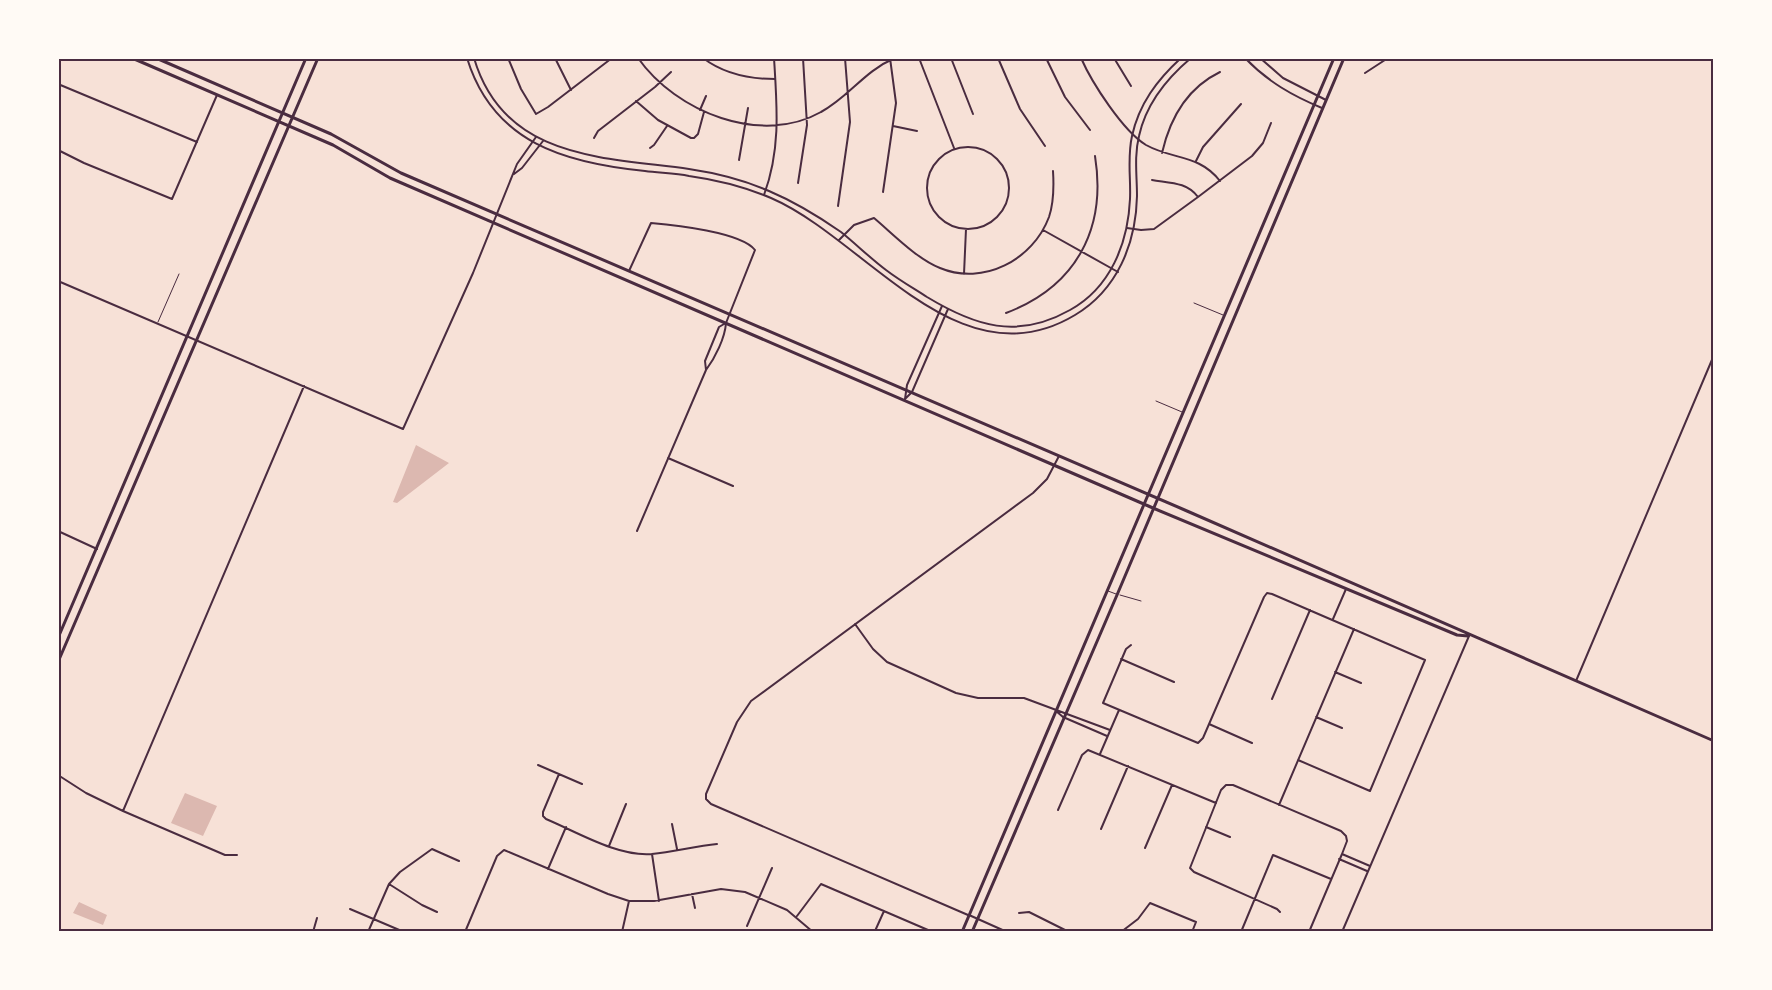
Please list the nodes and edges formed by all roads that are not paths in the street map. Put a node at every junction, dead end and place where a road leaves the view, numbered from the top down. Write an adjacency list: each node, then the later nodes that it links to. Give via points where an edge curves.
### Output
1 (132, 58): 41 (main road)
2 (156, 58): 52 (main road)
3 (306, 58): 52 (main road)
4 (318, 58): 54 (main road)
5 (467, 58): 71 (street, via 491,107 508,126)
6 (474, 58): 66 (street, via 498,105 512,121)
7 (508, 58): 39 (street, via 536,114)
8 (555, 58): 39 (street)
9 (603, 58): 31 (street)
10 (612, 58): 31 (street)
11 (639, 58): 36 (street)
12 (703, 58): 35 (street, via 737,75)
13 (774, 58): 35 (street)
14 (803, 58): 55 (street)
15 (845, 58): 40 (street)
16 (895, 58): 30 (street)
17 (919, 58): 75 (street)
18 (951, 58): 53 (street)
19 (998, 58): 73 (street, via 1020,109)
20 (1046, 58): 63 (street, via 1065,97)
21 (1081, 58): 65 (street, via 1105,100)
22 (1114, 58): 38 (street)
23 (1180, 58): 65 (street, via 1152,89)
24 (1191, 58): 68 (street, via 1155,97)
25 (1245, 58): 47 (street, via 1277,86)
26 (1260, 58): 43 (street, via 1283,78)
27 (1334, 58): 43 (main road)
28 (1344, 58): 44 (main road)
29 (1388, 58): 34 (street)
30 (891, 59): 40 (street); 62 (street, via 896,98)
31 (606, 63): 39 (street)
32 (671, 72): 36 (street)
33 (1220, 72): 77 (street, via 1203,82 1179,106)
34 (1365, 73)
35 (775, 79): 59 (street)
36 (660, 82): 45 (street); 50 (street)
37 (58, 84): 70 (street)
38 (1131, 86)
39 (571, 90)
40 (847, 91): 55 (street); 90 (street, via 849,133)
41 (217, 95): 56 (main road); 70 (street)
42 (706, 96): 50 (street)
43 (1318, 96): 44 (street); 47 (main road)
44 (1326, 100): 49 (main road)
45 (636, 101): 61 (street); 67 (street, via 598,130)
46 (1242, 104): 80 (street, via 1203,147)
47 (1314, 105): 49 (street); 113 (main road)
48 (748, 108): 57 (street)
49 (1322, 108): 131 (main road)
50 (700, 110): 51 (street)
51 (704, 111): 57 (street); 61 (street, via 694,138)
52 (284, 113): 54 (main road); 56 (main road)
53 (973, 114)
54 (294, 117): 60 (main road); 91 (main road, via 346,141 392,169)
55 (807, 119): 59 (street); 85 (street)
56 (280, 121): 60 (main road); 116 (main road)
57 (747, 123): 59 (street); 79 (street)
58 (1271, 123): 84 (street, via 1257,152)
59 (778, 124): 86 (street)
60 (290, 126): 92 (main road, via 339,148 390,178); 117 (main road)
61 (667, 126): 74 (street)
62 (893, 126): 64 (street); 87 (street)
63 (1090, 130)
64 (917, 132)
65 (1133, 133): 68 (street); 93 (street)
66 (536, 137): 69 (street); 71 (street)
67 (594, 138)
68 (1138, 138): 77 (street); 95 (street)
69 (543, 141): 72 (street); 86 (street, via 593,156 707,172)
70 (197, 142): 76 (street, via 172,199)
71 (532, 143): 72 (street); 82 (street)
72 (538, 146): 82 (street); 88 (street, via 597,164 710,179)
73 (1045, 146)
74 (650, 148)
75 (954, 149): 94 (street, via 933,165 927,193 939,218); 94 (street, via 970,146 987,151 1001,163 1008,180 1007,200 999,215 986,225)
76 (58, 150)
77 (1162, 153): 80 (street)
78 (1095, 156): 99 (street, via 1097,208)
79 (739, 160)
80 (1196, 161): 84 (street)
81 (1053, 171): 96 (street, via 1053,201)
82 (514, 174): 91 (street)
83 (1152, 180): 89 (street, via 1186,186)
84 (1220, 181): 89 (street)
85 (798, 183)
86 (766, 189): 88 (street); 97 (street)
87 (883, 192)
88 (764, 195): 98 (street, via 799,212)
89 (1198, 197): 95 (street, via 1154,229)
90 (838, 206)
91 (496, 214): 92 (street); 101 (main road)
92 (494, 223): 114 (main road); 120 (street, via 403,429)
93 (1127, 228): 95 (street); 100 (street)
94 (966, 229): 104 (street)
95 (1134, 229): 102 (street)
96 (1043, 230): 99 (street); 104 (street, via 1012,262 983,273)
97 (843, 234): 98 (street); 104 (street, via 874,218 933,265); 107 (street, via 885,270)
98 (839, 240): 109 (street, via 884,277)
99 (1082, 252): 100 (street); 110 (street, via 1051,289)
100 (1112, 268): 102 (street); 108 (street, via 1083,301 1042,322 988,324)
101 (629, 271): 111 (main road); 111 (street, via 651,223 706,231 747,243 755,250)
102 (1118, 272): 112 (street, via 1088,306 1042,329 991,332)
103 (179, 274): 115 (lane)
104 (964, 274)
105 (59, 283): 115 (street)
106 (1194, 303): 113 (lane)
107 (942, 306): 108 (street); 109 (street)
108 (948, 309): 112 (street)
109 (939, 312): 112 (street); 121 (street)
110 (1006, 313)
111 (729, 314): 114 (street); 121 (main road)
112 (945, 316): 122 (street)
113 (1224, 316): 125 (main road)
114 (726, 323): 119 (street); 119 (street, via 719,327); 123 (main road)
115 (157, 324): 116 (street)
116 (188, 337): 117 (street); 136 (main road)
117 (196, 340): 120 (street); 149 (main road)
118 (1713, 355): 152 (street)
119 (705, 370): 127 (street)
120 (304, 386): 178 (street)
121 (905, 390): 122 (main road); 123 (street)
122 (912, 392): 123 (street); 126 (main road)
123 (905, 399): 128 (main road)
124 (1156, 401): 125 (lane)
125 (1183, 413): 130 (main road)
126 (1059, 456): 128 (street); 130 (main road)
127 (668, 458): 129 (street); 135 (street)
128 (1055, 464): 132 (main road); 143 (street, via 1033,493)
129 (733, 486)
130 (1147, 494): 131 (main road); 132 (main road)
131 (1158, 498): 133 (main road); 145 (main road)
132 (1143, 504): 133 (main road); 138 (main road)
133 (1153, 508): 137 (main road); 139 (main road)
134 (58, 531): 136 (street)
135 (637, 531)
136 (97, 549): 146 (main road)
137 (1346, 589): 142 (street); 145 (main road, via 1457,635)
138 (1106, 591): 139 (lane); 156 (main road)
139 (1117, 595): 140 (lane); 157 (main road)
140 (1141, 601)
141 (1310, 610): 142 (street); 154 (street); 160 (street, via 1267,593)
142 (1332, 620): 144 (street)
143 (855, 624): 156 (street, via 887,662 929,682 964,696 1019,697); 210 (street, via 747,706 706,799)
144 (1354, 628): 150 (street); 167 (street, via 1425,660 1370,791)
145 (1469, 636): 152 (main road); 193 (street)
146 (58, 638)
147 (1131, 645): 148 (street)
148 (1121, 659): 151 (street); 155 (street, via 1103,703)
149 (58, 662)
150 (1335, 672): 153 (street); 159 (street)
151 (1174, 682)
152 (1575, 682): 164 (main road)
153 (1361, 683)
154 (1272, 699)
155 (1119, 710): 160 (street, via 1195,742 1200,742); 162 (street)
156 (1056, 711): 157 (street); 158 (street); 210 (main road)
157 (1065, 712): 158 (main road); 162 (street)
158 (1063, 717): 163 (street); 214 (main road)
159 (1316, 717): 161 (street); 167 (street)
160 (1209, 724): 165 (street)
161 (1342, 728)
162 (1110, 730): 163 (street)
163 (1107, 736): 166 (street)
164 (1713, 741)
165 (1252, 743)
166 (1100, 754): 169 (street); 177 (street, via 1086,750 1082,755)
167 (1298, 760): 176 (street)
168 (538, 765): 170 (street)
169 (1128, 766): 173 (street); 182 (street)
170 (559, 774): 172 (street); 180 (street, via 543,816)
171 (58, 775): 178 (street)
172 (582, 784)
173 (1172, 785): 174 (street); 186 (street)
174 (1216, 803): 176 (street, via 1226,785 1233,785); 181 (street)
175 (626, 804): 185 (street)
176 (1279, 805): 189 (street, via 1341,831 1347,841)
177 (1058, 810)
178 (123, 811): 190 (street, via 225,855)
179 (672, 825): 187 (street)
180 (566, 827): 185 (street); 195 (street)
181 (1206, 827): 183 (street); 201 (street, via 1190,868)
182 (1101, 829)
183 (1230, 837)
184 (717, 844): 187 (street)
185 (609, 846): 188 (street)
186 (1145, 848)
187 (677, 849): 188 (street)
188 (652, 854): 203 (street)
189 (1342, 854): 191 (street); 193 (street)
190 (237, 855)
191 (1339, 859): 196 (street); 197 (street)
192 (459, 861): 198 (street, via 432,849)
193 (1370, 866): 196 (street)
194 (772, 868): 200 (street)
195 (548, 869): 202 (street); 221 (street, via 502,851)
196 (1368, 871): 232 (street)
197 (1331, 879): 201 (street, via 1273,855); 231 (street)
198 (389, 884): 207 (street); 213 (street)
199 (692, 894): 200 (street, via 730,889); 203 (street); 204 (street)
200 (759, 897): 211 (street); 215 (street)
201 (1255, 898): 208 (street); 230 (street)
202 (629, 901): 203 (street); 222 (street)
203 (659, 901)
204 (695, 908)
205 (350, 909): 213 (street)
206 (884, 911): 211 (street, via 821,884); 216 (street); 217 (street)
207 (437, 912)
208 (1280, 912)
209 (1019, 913): 227 (street, via 1029,912)
210 (969, 915): 214 (street); 224 (main road)
211 (797, 916): 223 (street)
212 (317, 918): 218 (street)
213 (373, 919): 219 (street); 220 (street)
214 (977, 919): 225 (main road); 226 (street)
215 (747, 926)
216 (875, 931)
217 (928, 931)
218 (313, 932)
219 (368, 932)
220 (404, 932)
221 (465, 932)
222 (622, 932)
223 (813, 932)
224 (962, 932)
225 (972, 932)
226 (1007, 932)
227 (1069, 932)
228 (1121, 932): 229 (street, via 1150,903 1196,922)
229 (1192, 932)
230 (1240, 932)
231 (1309, 932)
232 (1342, 932)

